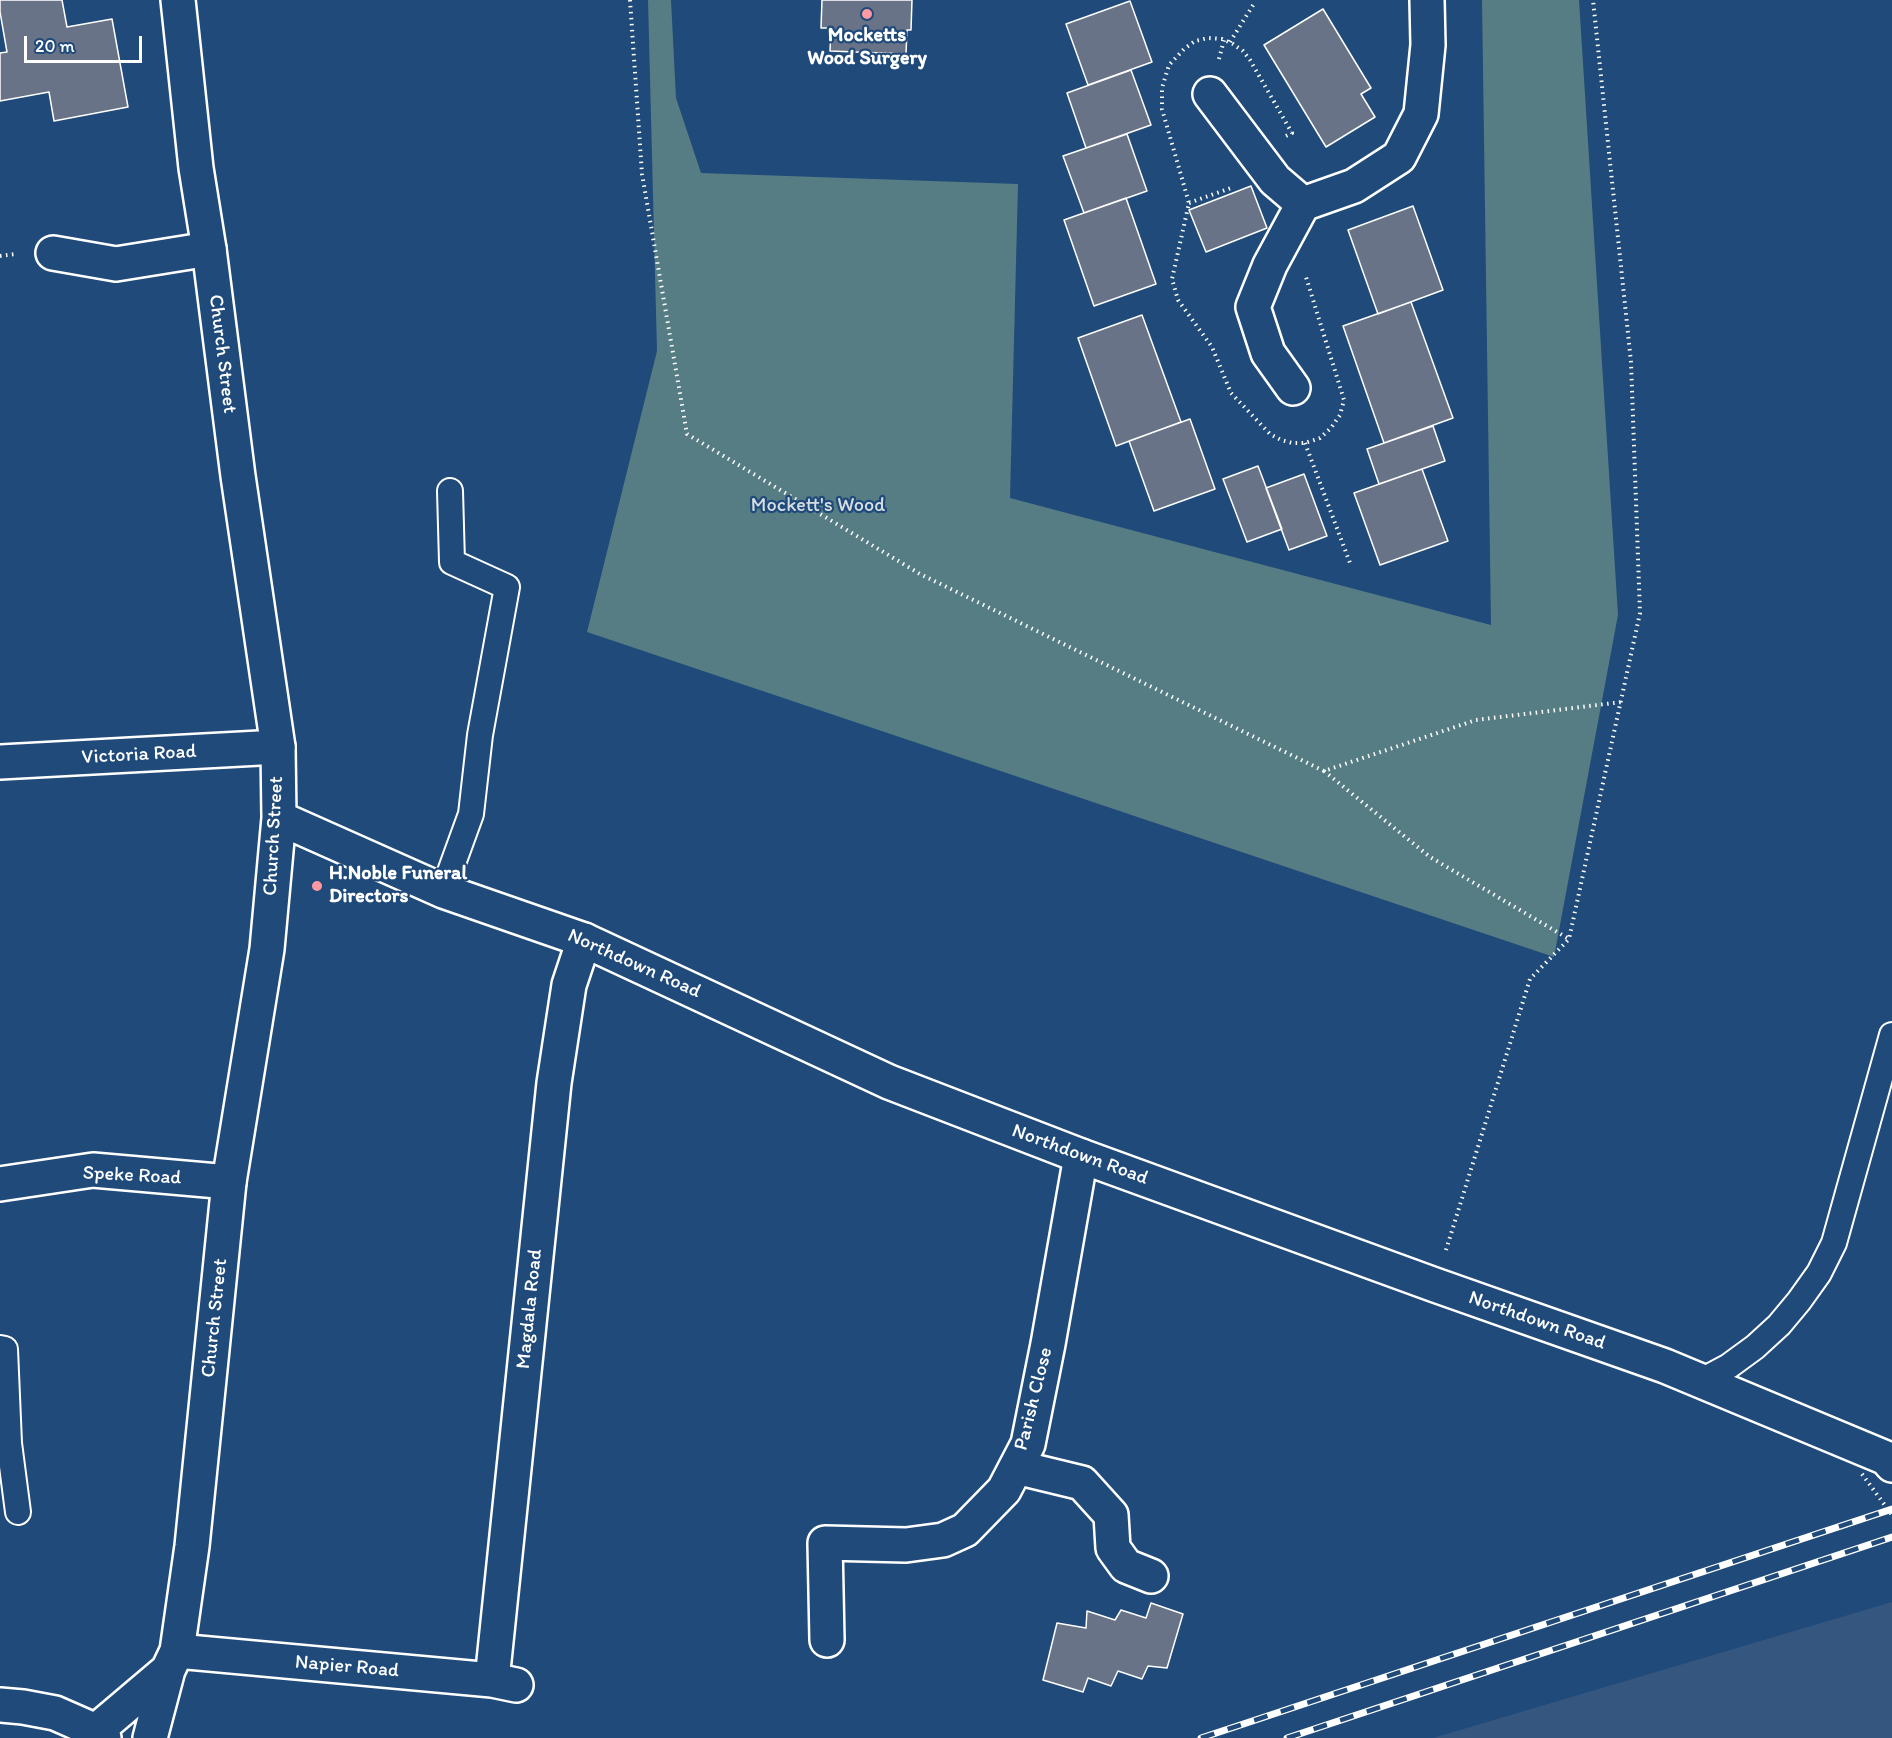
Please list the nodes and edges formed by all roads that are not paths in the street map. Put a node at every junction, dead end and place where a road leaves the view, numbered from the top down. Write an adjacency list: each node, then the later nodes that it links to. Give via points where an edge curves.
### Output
1 (178, 0): 5 (street, Church Street)
2 (1426, 0): 4 (street, via 1428,45 1421,114 1400,157)
3 (1210, 94): 4 (street, via 1268,170)
4 (1296, 216): 7 (street, via 1253,307 1268,353)
5 (209, 249): 6 (street, via 116,264); 9 (street, Church Street)
6 (53, 253)
7 (1293, 388)
8 (450, 490): 12 (lane, via 452,562 507,587 480,735 471,813)
9 (278, 747): 10 (street, Victoria Road); 11 (street, Church Street)
10 (0, 762)
11 (279, 818): 12 (street, Northdown Road); 16 (street, Church Street, via 267,949)
12 (443, 891): 13 (street, Northdown Road)
13 (584, 940): 15 (street, Northdown Road, via 889,1082); 26 (street, Magdala Road, via 569,985 554,1083)
14 (1892, 1035): 19 (lane, via 1834,1243 1819,1273 1779,1325 1755,1347)
15 (1082, 1156): 19 (street, Northdown Road); 21 (street, Parish Close, via 1028,1444)
16 (229, 1182): 17 (street, Speke Road, via 93,1170); 25 (street, Church Street, via 192,1546)
17 (0, 1184)
18 (0, 1348): 22 (lane, via 5,1349 9,1443)
19 (1701, 1381): 20 (street, Northdown Road)
20 (1880, 1466)
21 (1016, 1467): 23 (street, via 1082,1483 1111,1515 1113,1548 1119,1557 1126,1566); 24 (street, Parish Close, via 1004,1490 965,1530 944,1540 906,1545 825,1544)
22 (18, 1512)
23 (1151, 1576)
24 (827, 1640)
25 (173, 1661): 26 (street, Napier Road); 28 (street); 29 (street, Church Street)
26 (504, 1683)
27 (0, 1705): 28 (street, via 55,1713)
28 (100, 1735)
29 (150, 1738)

